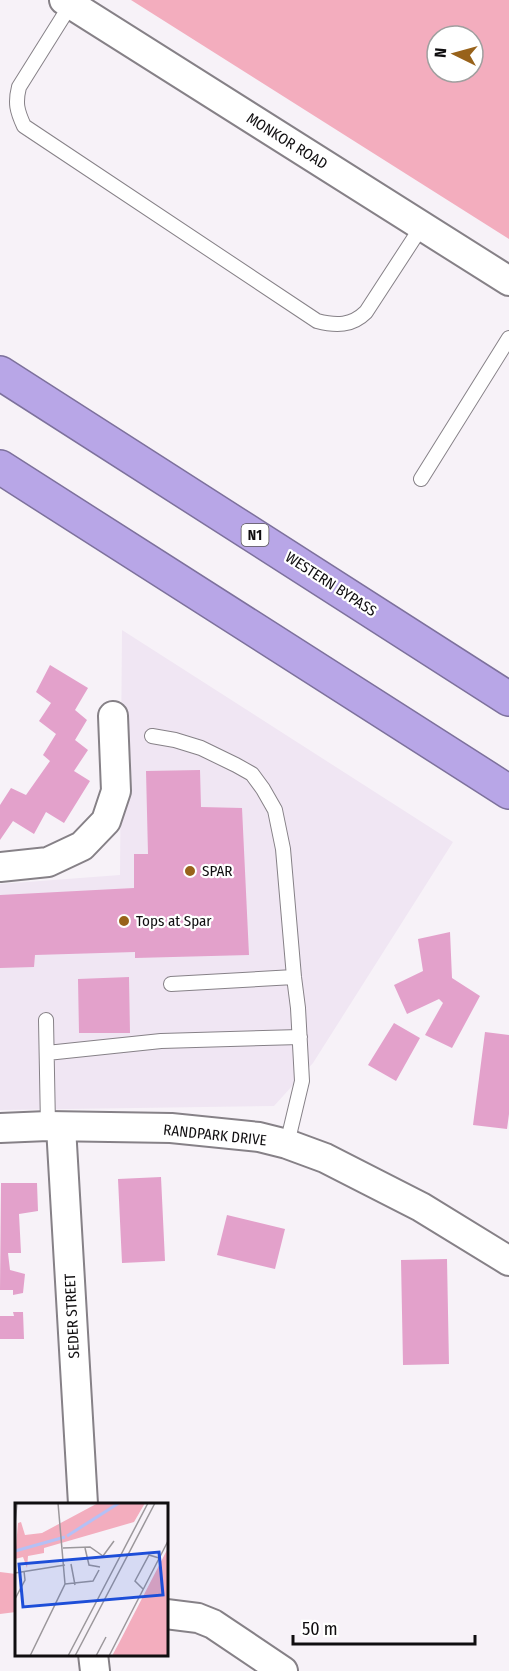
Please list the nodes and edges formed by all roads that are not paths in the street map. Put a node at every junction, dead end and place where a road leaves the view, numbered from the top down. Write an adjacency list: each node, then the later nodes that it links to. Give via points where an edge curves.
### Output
1 (68, 2): 2 (street, MONKOR ROAD); 2 (lane, via 19,87 16,110 24,126 317,321 331,325 359,319)
2 (422, 226): 3 (street, MONKOR ROAD)
3 (509, 281)
4 (509, 338): 7 (lane)
5 (0, 374): 8 (highway, WESTERN BYPASS / N1)
6 (0, 467): 11 (highway)
7 (421, 479)
8 (509, 699)
9 (113, 716): 12 (street, via 116,791 106,821 82,846 48,862)
10 (152, 736): 13 (lane, via 201,748 228,760 252,774 263,789 275,810 282,841)
11 (509, 792)
12 (0, 867)
13 (294, 976): 14 (lane); 16 (lane)
14 (171, 984)
15 (46, 1020): 17 (lane)
16 (300, 1037): 17 (lane, via 161,1041); 20 (lane, via 302,1081)
17 (47, 1053): 18 (lane)
18 (55, 1127): 19 (street, RANDPARK DRIVE); 20 (street, RANDPARK DRIVE, via 171,1128 259,1137); 22 (street, SEDER STREET)
19 (0, 1128)
20 (286, 1144): 21 (street, RANDPARK DRIVE, via 325,1158 410,1202)
21 (509, 1261)
22 (83, 1503)
23 (168, 1614): 26 (street, via 192,1616 213,1624)
24 (93, 1656): 25 (street)
25 (95, 1671)
26 (283, 1671)

